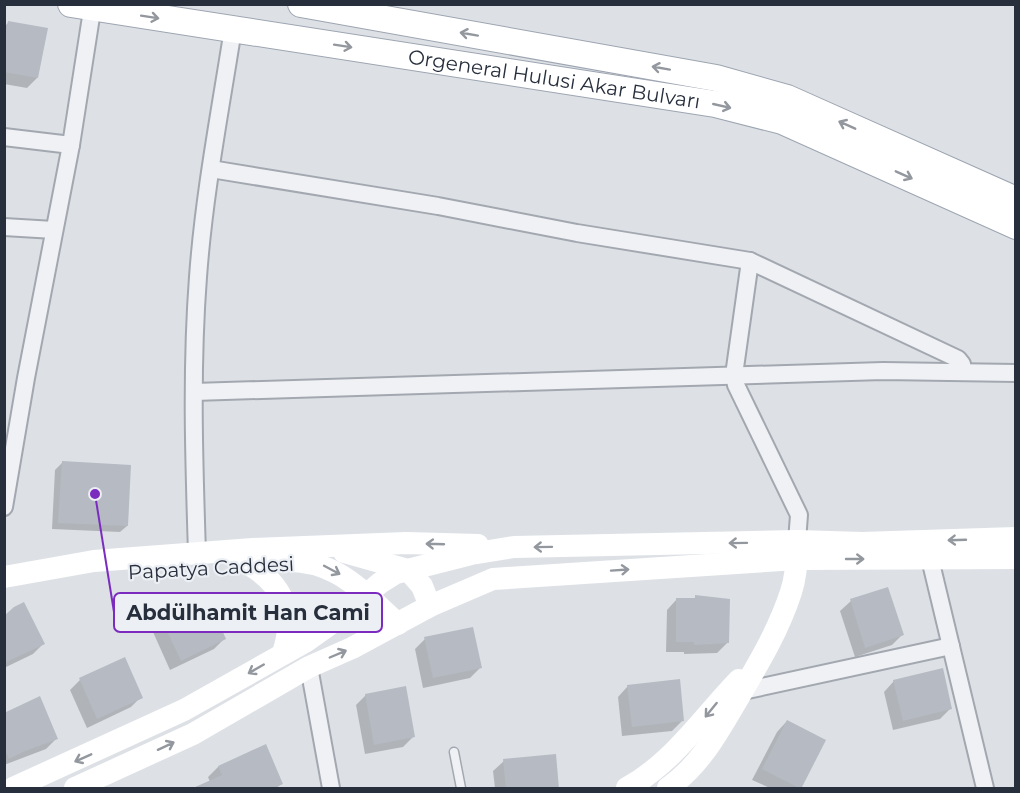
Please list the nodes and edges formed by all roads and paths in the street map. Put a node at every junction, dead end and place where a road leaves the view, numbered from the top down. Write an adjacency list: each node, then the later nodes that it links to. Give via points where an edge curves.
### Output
1 (301, 4): 7 (main road, Orgeneral Hulusi Akar Bulvarı, one-way to 1, via 787,98 716,78)
2 (86, 6): 3 (main road, Orgeneral Hulusi Akar Bulvarı, one-way to 3); 5 (street)
3 (233, 30): 6 (street); 8 (main road, Orgeneral Hulusi Akar Bulvarı, one-way to 8, via 715,104 760,115 782,121)
4 (4, 137): 5 (street)
5 (71, 145): 10 (street)
6 (211, 169): 11 (street); 15 (street, via 198,278)
7 (1016, 200)
8 (1016, 226)
9 (4, 227): 10 (street)
10 (54, 230): 16 (street)
11 (750, 261): 12 (street, via 958,359); 14 (street)
12 (963, 372): 13 (street); 14 (street)
13 (1016, 373)
14 (734, 375): 15 (street); 20 (street, via 799,516)
15 (194, 392): 21 (street)
16 (4, 507)
17 (1016, 538): 20 (street, one-way to 20, via 862,543)
18 (326, 546): 19 (street, Papatya Caddesi, one-way to 18, via 406,543); 21 (street, Papatya Caddesi); 25 (street)
19 (514, 547): 20 (street, one-way to 19); 25 (street)
20 (797, 550): 23 (street, one-way to 23); 29 (street, one-way to 20, via 506,577); 33 (street, via 792,590)
21 (197, 554): 26 (street, Papatya Caddesi, via 94,561)
22 (1016, 558): 23 (street)
23 (930, 559): 31 (street)
24 (248, 564): 27 (street, Papatya Caddesi, via 114,573); 28 (street, Papatya Caddesi, one-way to 28, via 290,560 325,566); 32 (street, via 268,577 282,597 288,620)
25 (408, 570): 28 (street, via 396,573); 29 (street, via 422,586)
26 (4, 577)
27 (4, 591)
28 (367, 596): 30 (street, Papatya Caddesi); 32 (street, via 305,642)
29 (430, 606): 30 (street)
30 (398, 624): 34 (street, one-way to 30)
31 (951, 646): 35 (street); 46 (street)
32 (282, 653): 40 (street, one-way to 40, via 184,710)
33 (765, 653): 35 (street); 37 (street, one-way to 37)
34 (309, 667): 41 (street, one-way to 34, via 193,734); 42 (street)
35 (742, 691): 38 (street)
36 (454, 752): 43 (lane)
37 (674, 753): 38 (street, via 684,761); 39 (street)
38 (693, 780): 45 (street)
39 (650, 781): 44 (street)
40 (13, 789)
41 (75, 789)
42 (331, 789)
43 (460, 789)
44 (627, 789)
45 (668, 789)
46 (986, 789)

